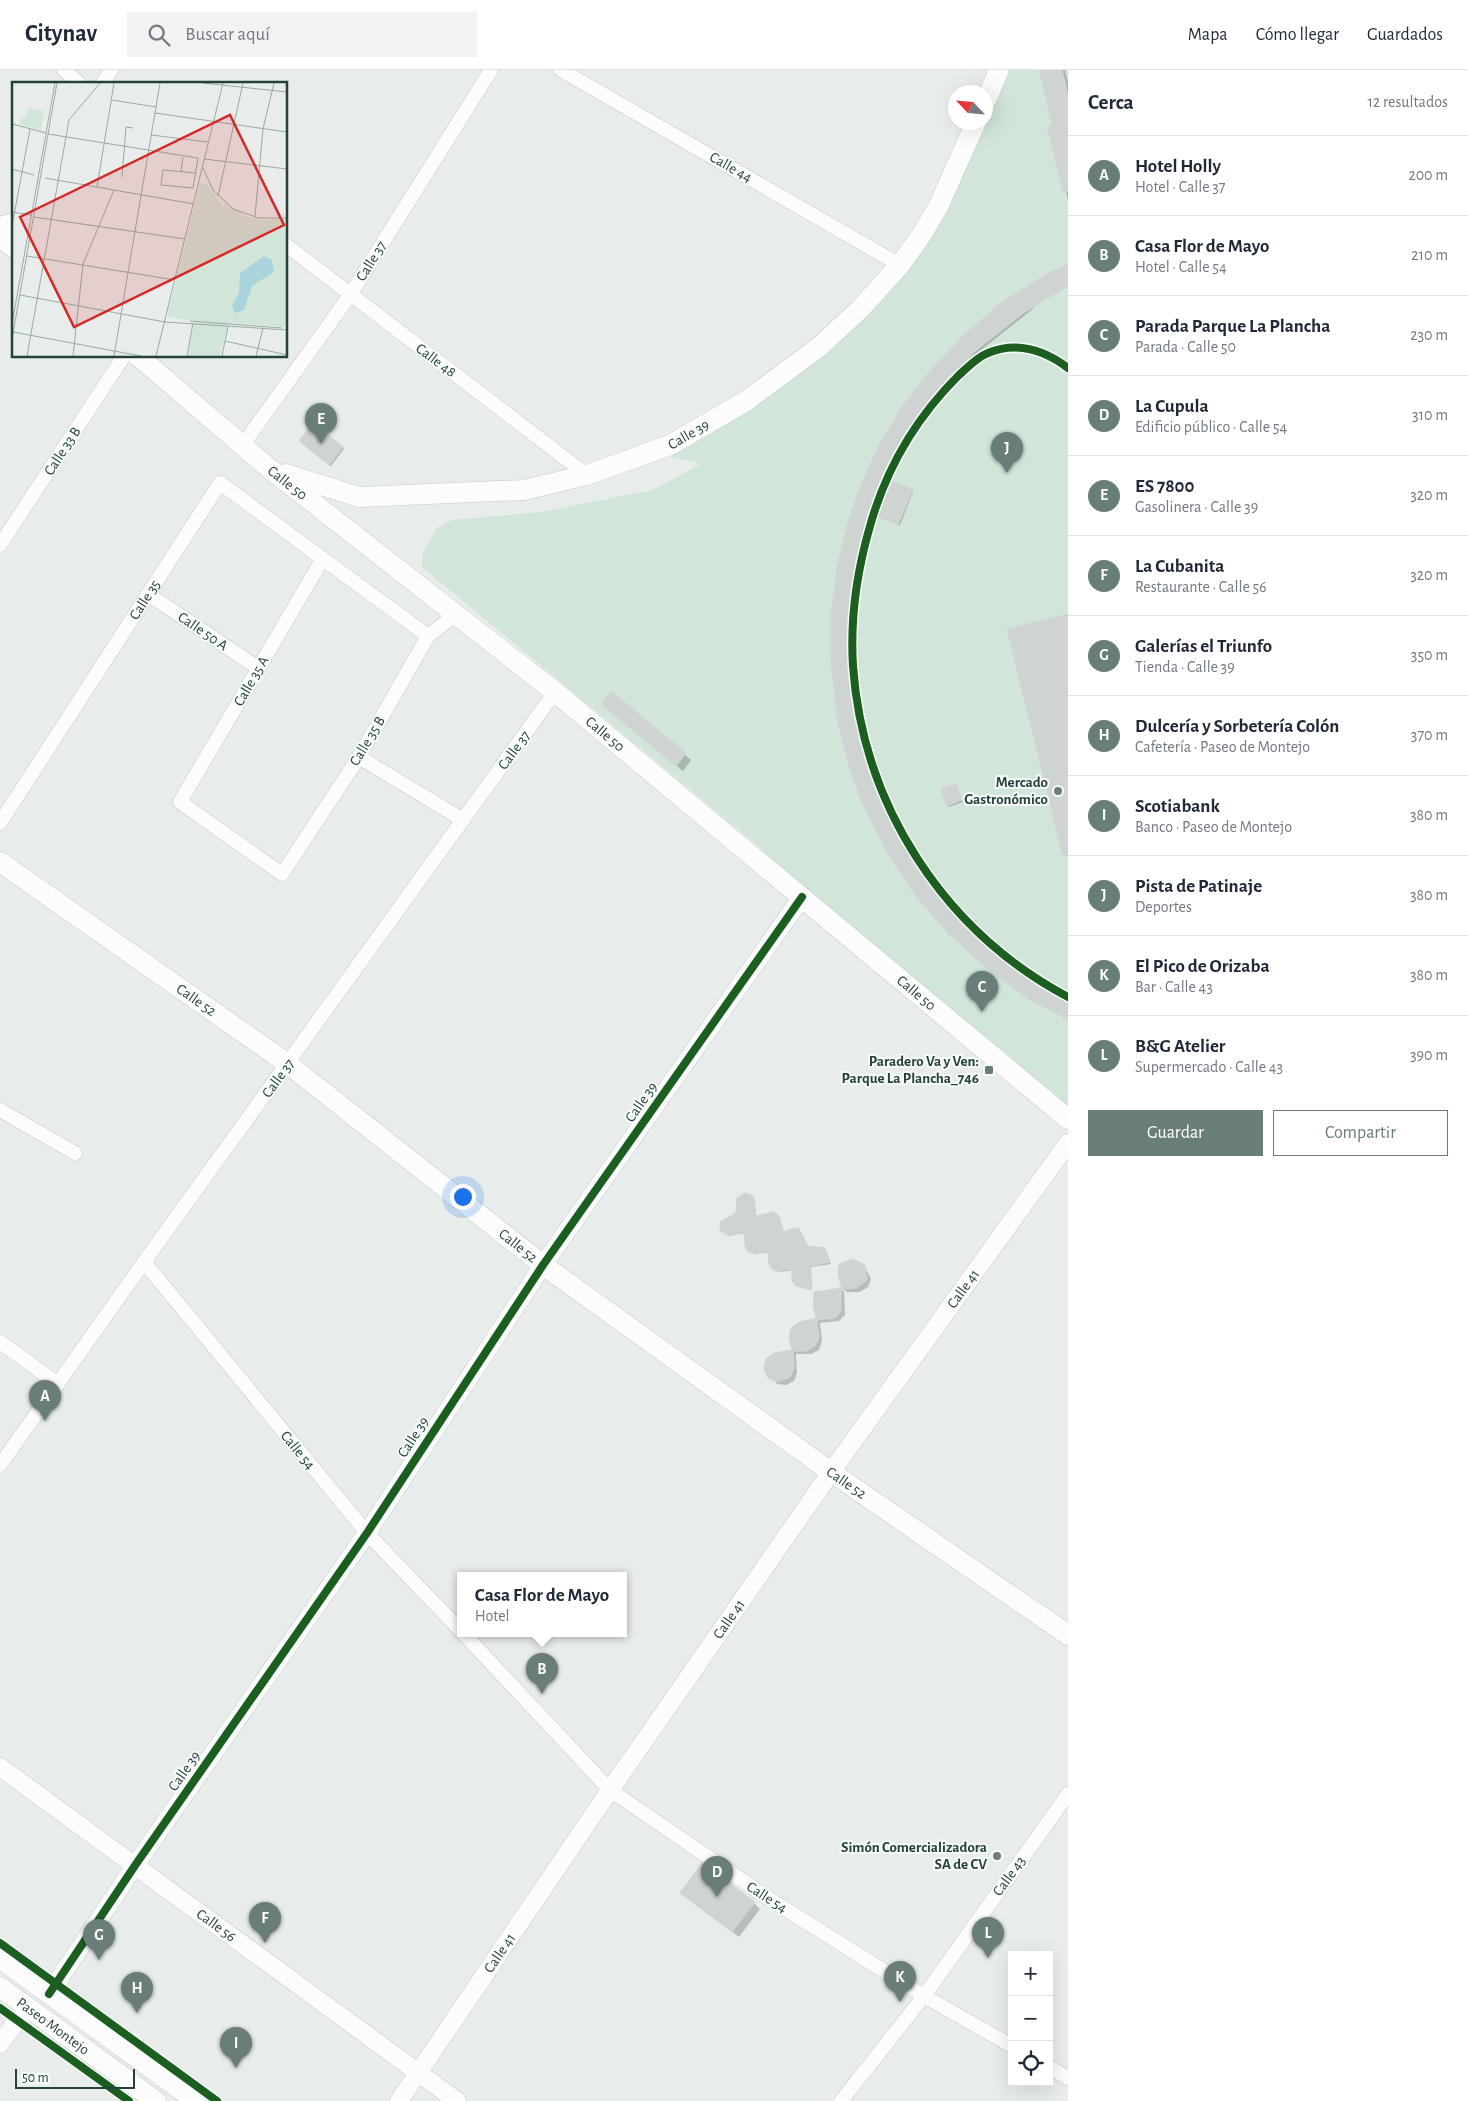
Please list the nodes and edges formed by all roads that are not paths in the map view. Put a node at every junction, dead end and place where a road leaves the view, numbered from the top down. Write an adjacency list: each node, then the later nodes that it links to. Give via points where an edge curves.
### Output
1 (64, 70): 6 (street)
2 (111, 70): 7 (street)
3 (491, 70): 14 (street, Calle 37)
4 (561, 70): 13 (street, Calle 44)
5 (999, 70): 8 (main road)
6 (78, 82)
7 (103, 82)
8 (992, 85)
9 (972, 130): 13 (main road, Calle 39, via 938,207)
10 (0, 236): 11 (main road)
11 (12, 246)
12 (288, 247): 14 (street, Calle 48)
13 (900, 264): 19 (main road, Calle 39, via 860,309 819,347 746,401 670,445)
14 (350, 295): 17 (street, Calle 37); 19 (street, Calle 48)
15 (123, 358): 20 (street, Calle 33 B)
16 (140, 358): 17 (main road, Calle 50)
17 (242, 446): 18 (main road, Calle 50)
18 (270, 469): 19 (main road, Calle 39, via 358,497 524,490); 23 (main road, Calle 50)
19 (587, 475)
20 (0, 545)
21 (322, 560): 22 (street, Calle 35, via 220,483); 24 (street); 25 (street, Calle 35 A)
22 (148, 594): 25 (street, Calle 50 A); 29 (street, Calle 35)
23 (456, 614): 24 (street, Calle 35 B); 26 (main road, Calle 50)
24 (428, 636): 27 (street, Calle 35 B)
25 (258, 668): 31 (street, Calle 35 A, via 180,802)
26 (555, 692): 28 (street, Calle 37); 32 (main road, Calle 50)
27 (359, 757): 28 (street); 31 (street, Calle 35 B)
28 (463, 820): 33 (street, Calle 37)
29 (0, 823)
30 (0, 862): 33 (main road, Calle 52)
31 (282, 874)
32 (802, 897): 35 (main road, Calle 50); 39 (street, Calle 39)
33 (288, 1064): 38 (street, Calle 37); 39 (main road, Calle 52)
34 (0, 1110): 37 (street)
35 (1068, 1119)
36 (1068, 1143): 43 (street, Calle 41)
37 (75, 1153)
38 (144, 1262): 41 (street, Calle 37); 44 (street, Calle 54)
39 (544, 1265): 43 (main road, Calle 52); 44 (street, Calle 39)
40 (0, 1342): 41 (street)
41 (58, 1384): 42 (street, Calle 37)
42 (0, 1465)
43 (831, 1472): 46 (main road, Calle 52); 49 (street, Calle 41)
44 (367, 1533): 45 (street, Calle 54); 51 (street, Calle 39)
45 (457, 1627)
46 (1068, 1636)
47 (467, 1637): 49 (street, Calle 54)
48 (0, 1767): 51 (street, Calle 56)
49 (610, 1790): 55 (street, Calle 54, via 771,1900); 60 (street, Calle 41)
50 (1068, 1794): 55 (street, Calle 43)
51 (136, 1864): 54 (street, Calle 39); 60 (street, Calle 56)
52 (0, 1958): 54 (main road)
53 (0, 1987): 56 (main road, Paseo Montejo)
54 (49, 1994): 63 (main road)
55 (924, 1996): 58 (street, Calle 54); 66 (street, Calle 43)
56 (27, 2007): 57 (street); 62 (main road, Paseo Montejo)
57 (0, 2044)
58 (1008, 2044)
59 (1053, 2069): 61 (street)
60 (420, 2073): 64 (street, Calle 41); 65 (street, Calle 56)
61 (1068, 2078)
62 (156, 2101)
63 (196, 2101)
64 (399, 2101)
65 (457, 2101)
66 (841, 2101)

